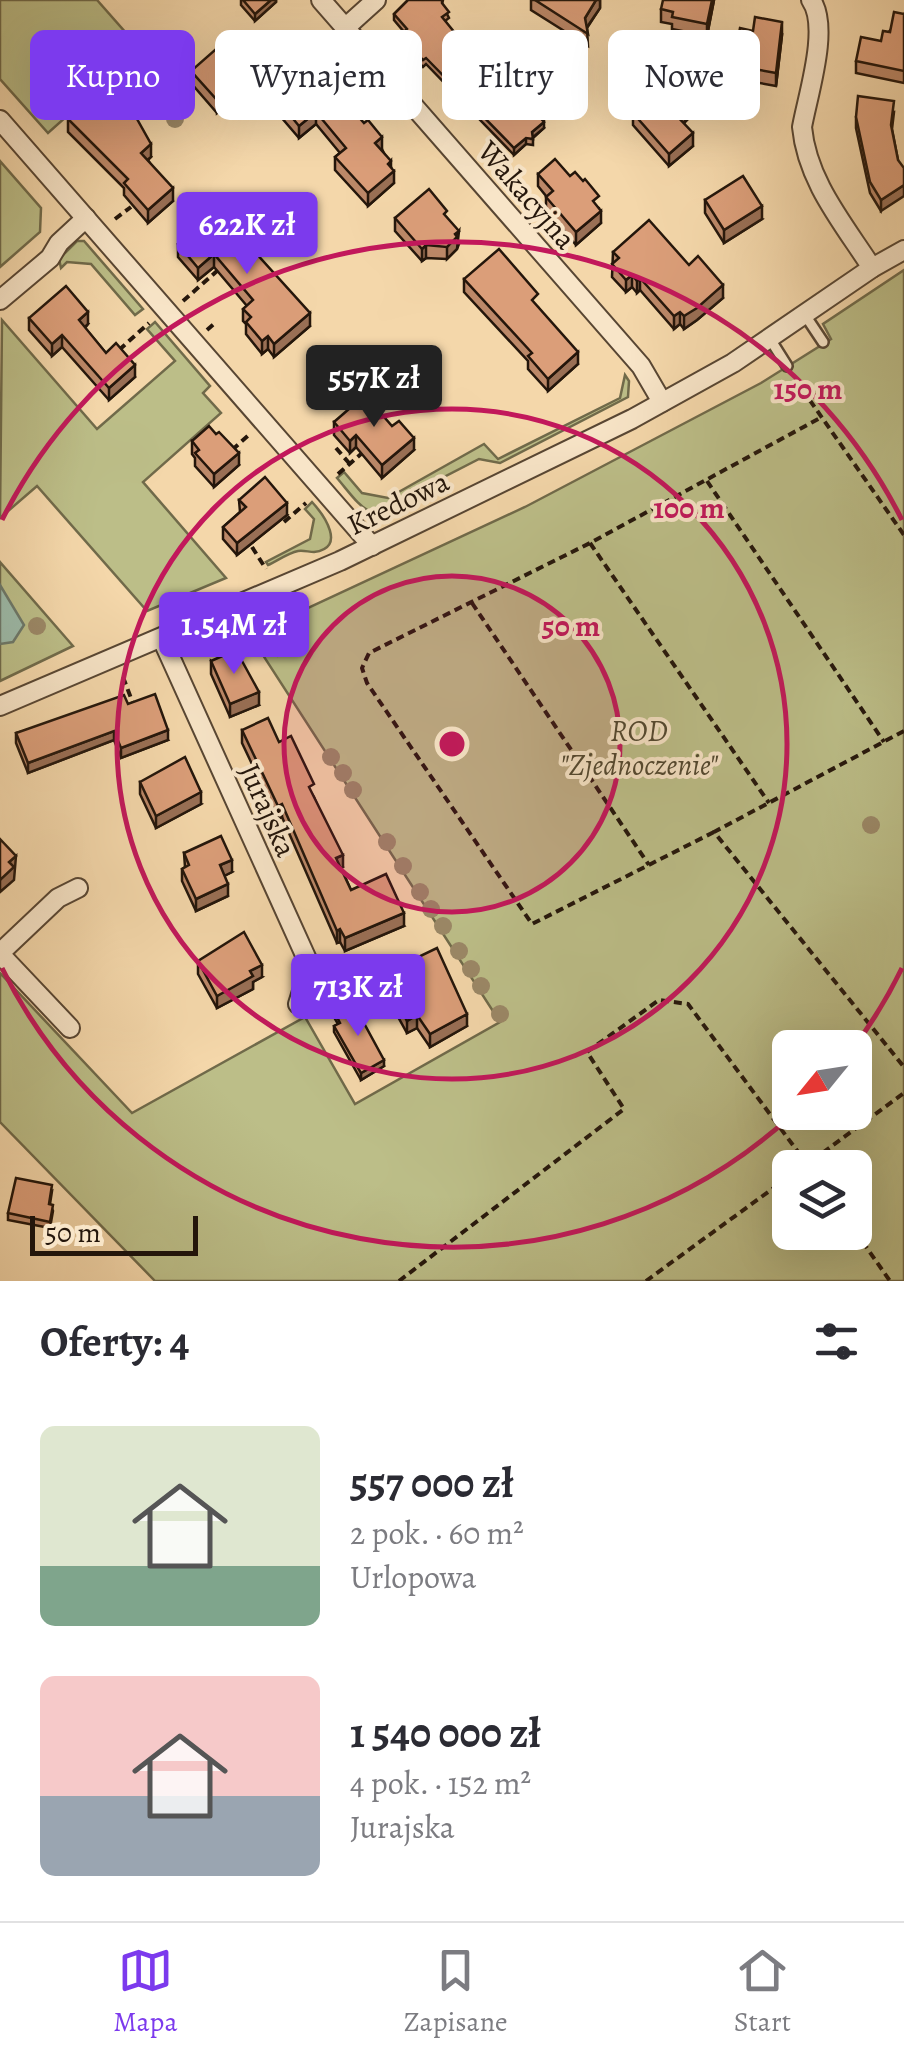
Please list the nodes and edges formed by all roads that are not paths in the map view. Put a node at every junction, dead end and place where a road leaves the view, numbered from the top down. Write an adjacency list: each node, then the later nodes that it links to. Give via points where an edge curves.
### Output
1 (321, 0): 4 (street, Wakacyjna)
2 (376, 0): 4 (street)
3 (810, 0): 8 (street, via 820,30 803,142 817,182)
4 (345, 28): 14 (street, Wakacyjna, via 640,366)
5 (0, 120): 6 (street)
6 (86, 218): 9 (street); 15 (street)
7 (904, 250): 8 (street, Kredowa)
8 (872, 268): 10 (street, Kredowa)
9 (0, 300)
10 (805, 314): 11 (street, Kredowa); 12 (lane)
11 (770, 339): 13 (lane); 14 (street, Kredowa)
12 (823, 342)
13 (787, 366)
14 (662, 402): 15 (street, Kredowa)
15 (372, 546): 16 (street, Kredowa)
16 (162, 639): 17 (street, Kredowa); 20 (street, Jurajska, via 310,966)
17 (0, 706)
18 (78, 888): 19 (street, via 58,898)
19 (0, 953): 21 (street)
20 (298, 1004)
21 (70, 1028)

